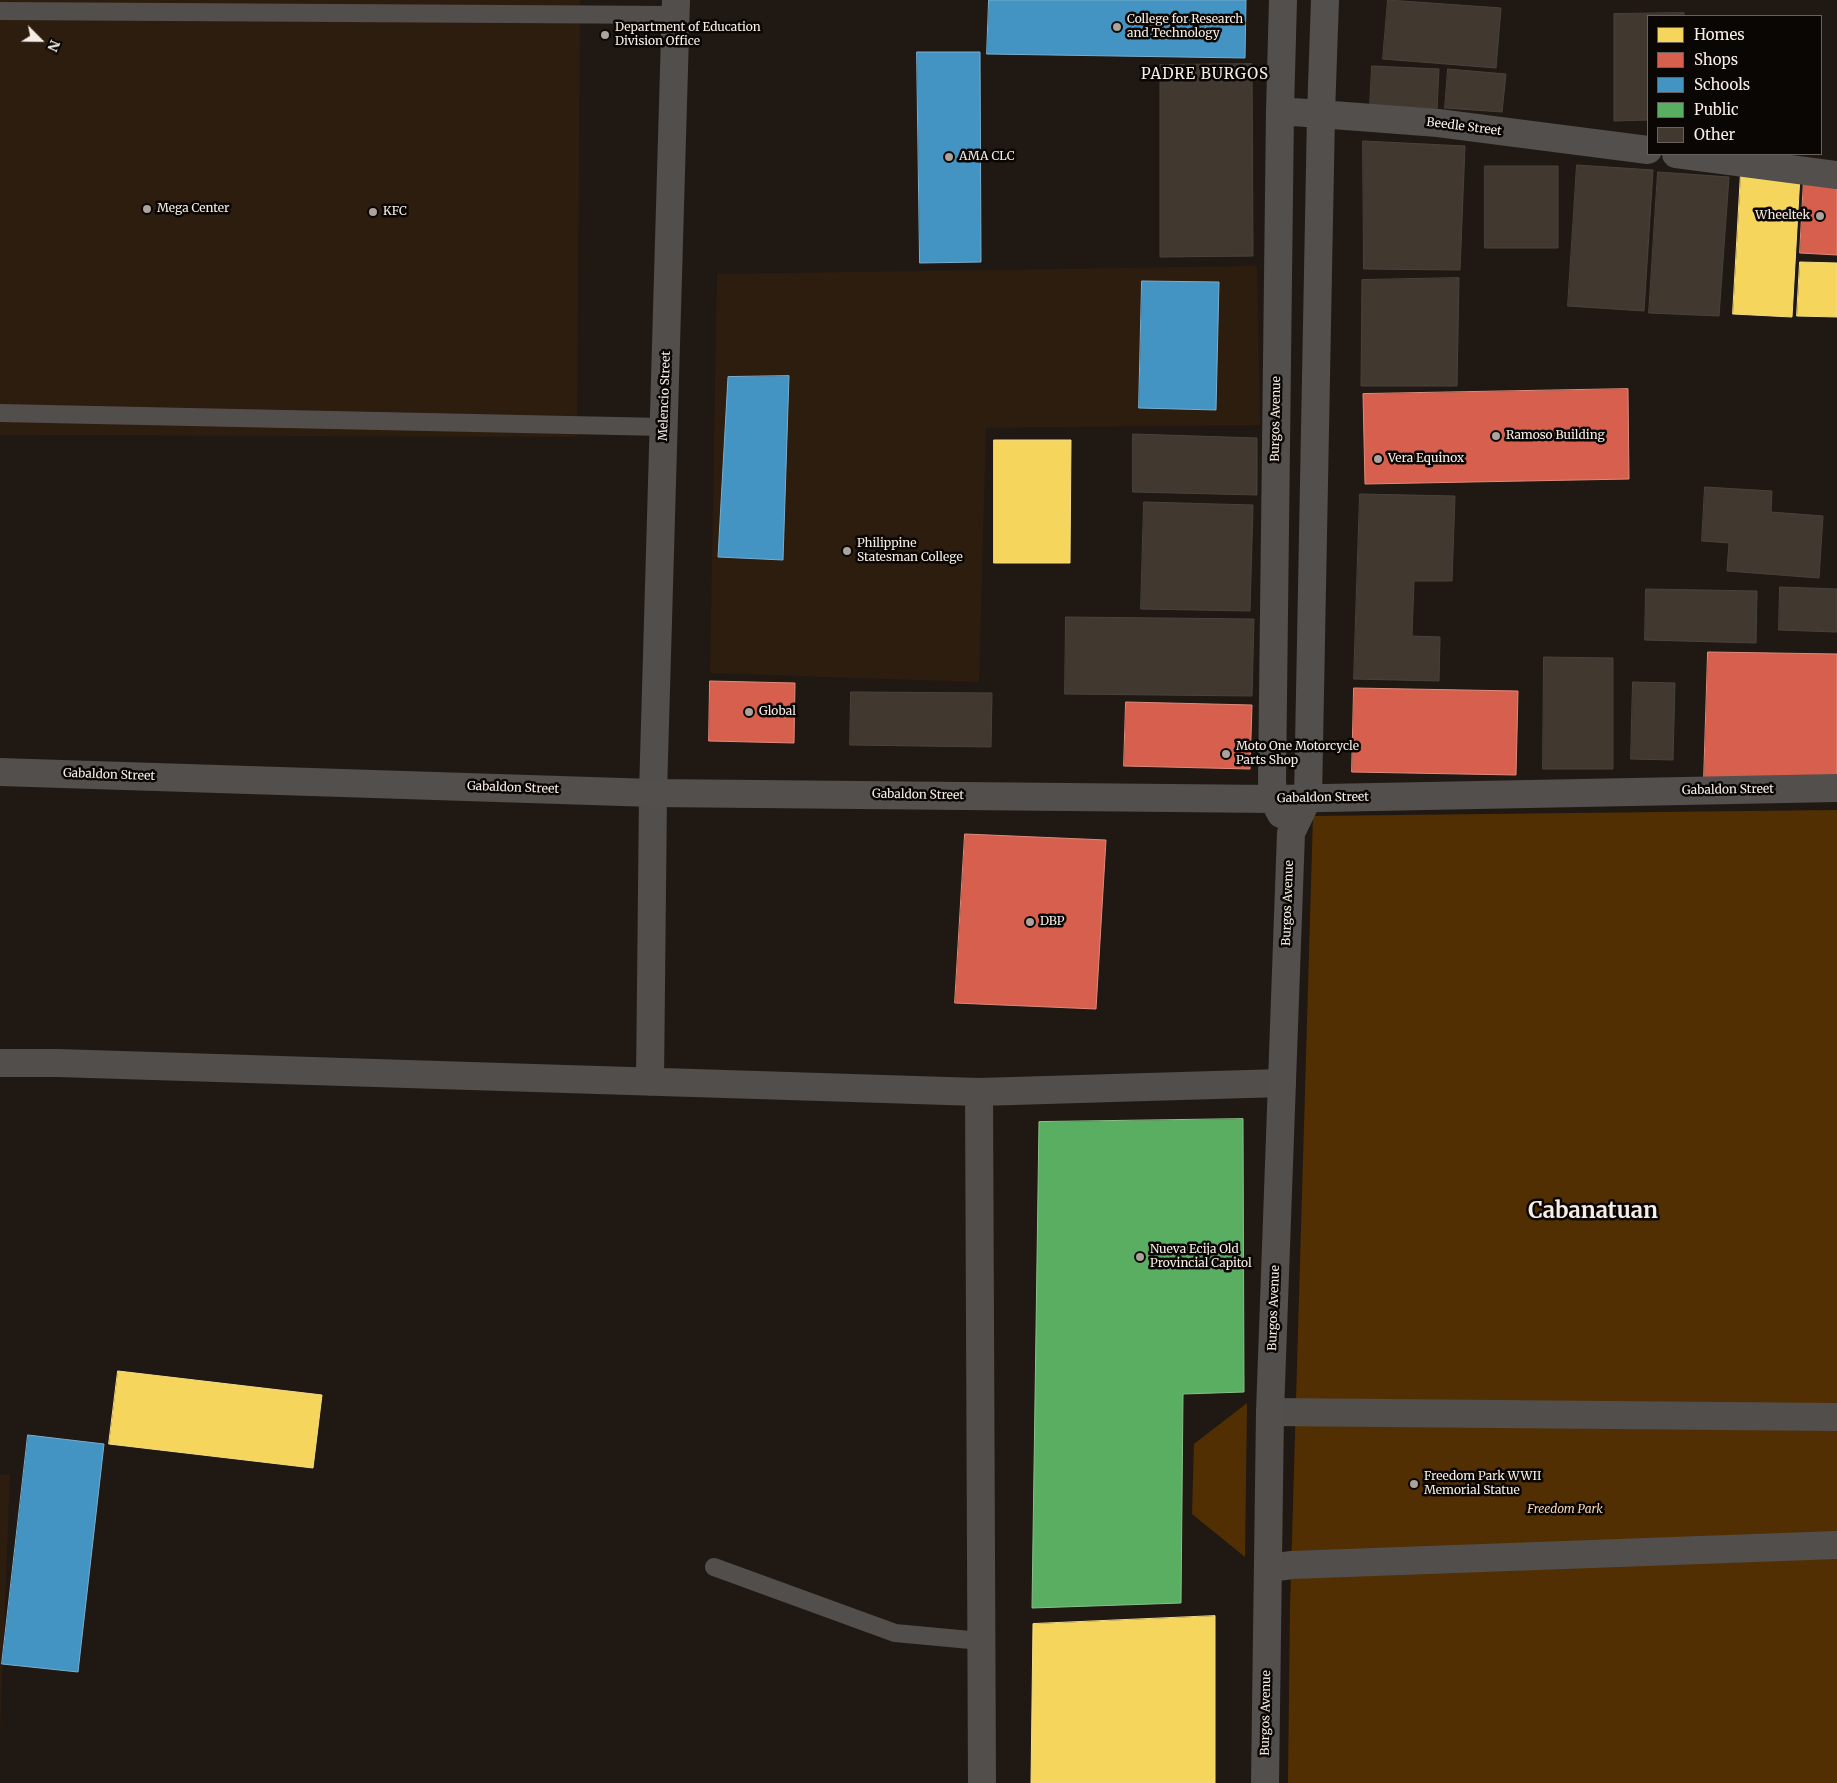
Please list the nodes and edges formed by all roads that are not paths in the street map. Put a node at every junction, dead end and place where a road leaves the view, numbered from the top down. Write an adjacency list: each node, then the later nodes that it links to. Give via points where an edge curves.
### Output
1 (1283, 0): 5 (street, Burgos Avenue)
2 (1325, 0): 6 (street, Burgos Avenue)
3 (676, 7): 4 (lane); 11 (street, Melencio Street)
4 (0, 11)
5 (1280, 111): 6 (street, Beedle Street); 16 (street, Burgos Avenue)
6 (1321, 114): 7 (street, Beedle Street, via 1438,123); 15 (street, Burgos Avenue)
7 (1647, 150)
8 (1684, 155): 9 (street)
9 (1837, 174)
10 (0, 413): 11 (lane)
11 (664, 427): 14 (street, Melencio Street)
12 (0, 772): 14 (street, Gabaldon Street)
13 (1837, 788): 15 (street, Gabaldon Street)
14 (653, 793): 16 (street, Gabaldon Street); 19 (street, Melencio Street)
15 (1308, 798): 16 (street, Gabaldon Street); 17 (street, Burgos Avenue)
16 (1273, 799): 17 (street, Burgos Avenue)
17 (1291, 833): 20 (street, Burgos Avenue)
18 (0, 1063): 19 (street)
19 (650, 1082): 21 (street)
20 (1282, 1083): 21 (street); 22 (street, Burgos Avenue)
21 (979, 1092): 27 (street)
22 (1270, 1412): 23 (street); 26 (street, Burgos Avenue)
23 (1837, 1417)
24 (1837, 1545): 26 (street)
25 (714, 1567): 27 (lane, via 880,1629)
26 (1269, 1568): 29 (street, Burgos Avenue)
27 (981, 1641): 28 (street)
28 (982, 1783)
29 (1265, 1783)

